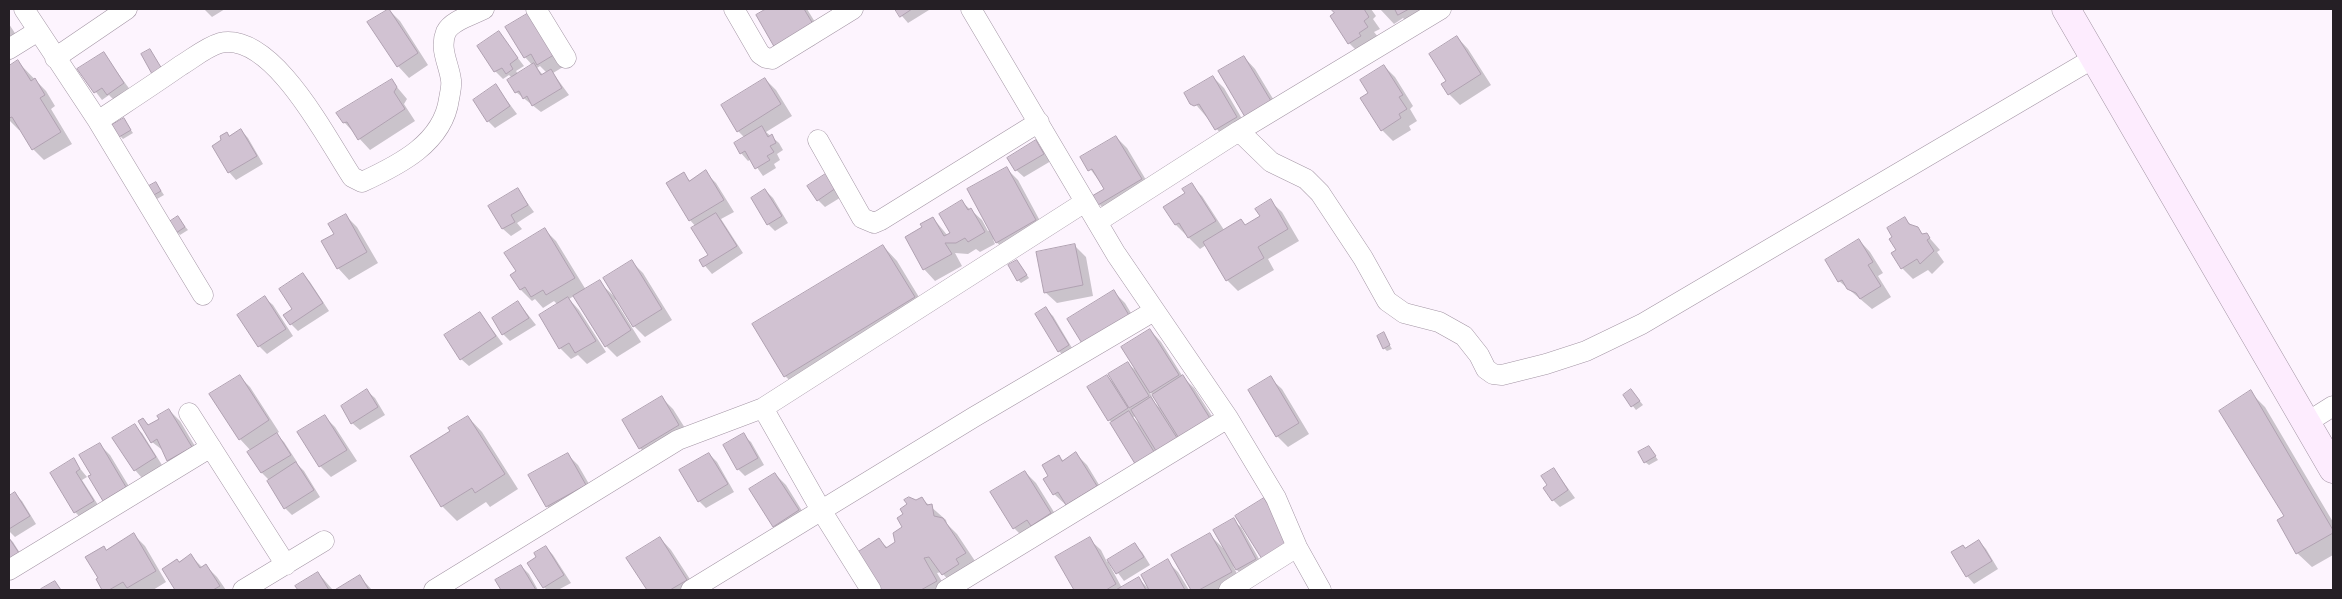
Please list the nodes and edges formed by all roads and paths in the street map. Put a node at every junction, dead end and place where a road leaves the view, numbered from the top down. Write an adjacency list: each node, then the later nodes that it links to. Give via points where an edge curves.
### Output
1 (24, 9): 10 (street)
2 (127, 9): 12 (street)
3 (484, 9): 15 (street, via 450,26 446,33 443,45 452,82 442,125 430,140 411,154 362,182 352,177 293,86 277,68 254,49 236,44 220,43 197,55)
4 (536, 9): 13 (street)
5 (734, 9): 6 (street, via 760,54 772,59)
6 (854, 9)
7 (971, 9): 16 (street)
8 (1441, 9): 17 (street)
9 (2066, 9): 14 (main road)
10 (38, 31): 11 (street); 12 (street)
11 (9, 49)
12 (54, 58): 15 (street)
13 (566, 58)
14 (2094, 58): 17 (street, via 1642,324 1586,351 1502,375 1492,374 1486,369 1464,336 1439,322 1404,313 1387,301 1320,193 1306,179 1271,162); 27 (main road)
15 (98, 121): 21 (street)
16 (1039, 122): 18 (street, via 874,222 862,218); 19 (street)
17 (1240, 131): 20 (street)
18 (818, 140)
19 (1085, 202): 20 (street); 24 (street)
20 (1097, 222): 22 (street)
21 (203, 295)
22 (1154, 311): 26 (street); 30 (street)
23 (2333, 406): 27 (street)
24 (763, 408): 30 (street); 35 (street, via 678,440)
25 (189, 413): 28 (street)
26 (1228, 418): 32 (street, via 1276,498); 39 (street)
27 (2306, 423): 29 (main road)
28 (211, 447): 33 (street); 34 (street)
29 (2333, 469)
30 (821, 510): 37 (street); 38 (street)
31 (324, 542): 33 (street)
32 (1297, 546): 40 (street); 41 (street)
33 (286, 564): 36 (street)
34 (9, 570)
35 (443, 588)
36 (243, 590)
37 (691, 590)
38 (871, 590)
39 (946, 590)
40 (1229, 590)
41 (1322, 590)

